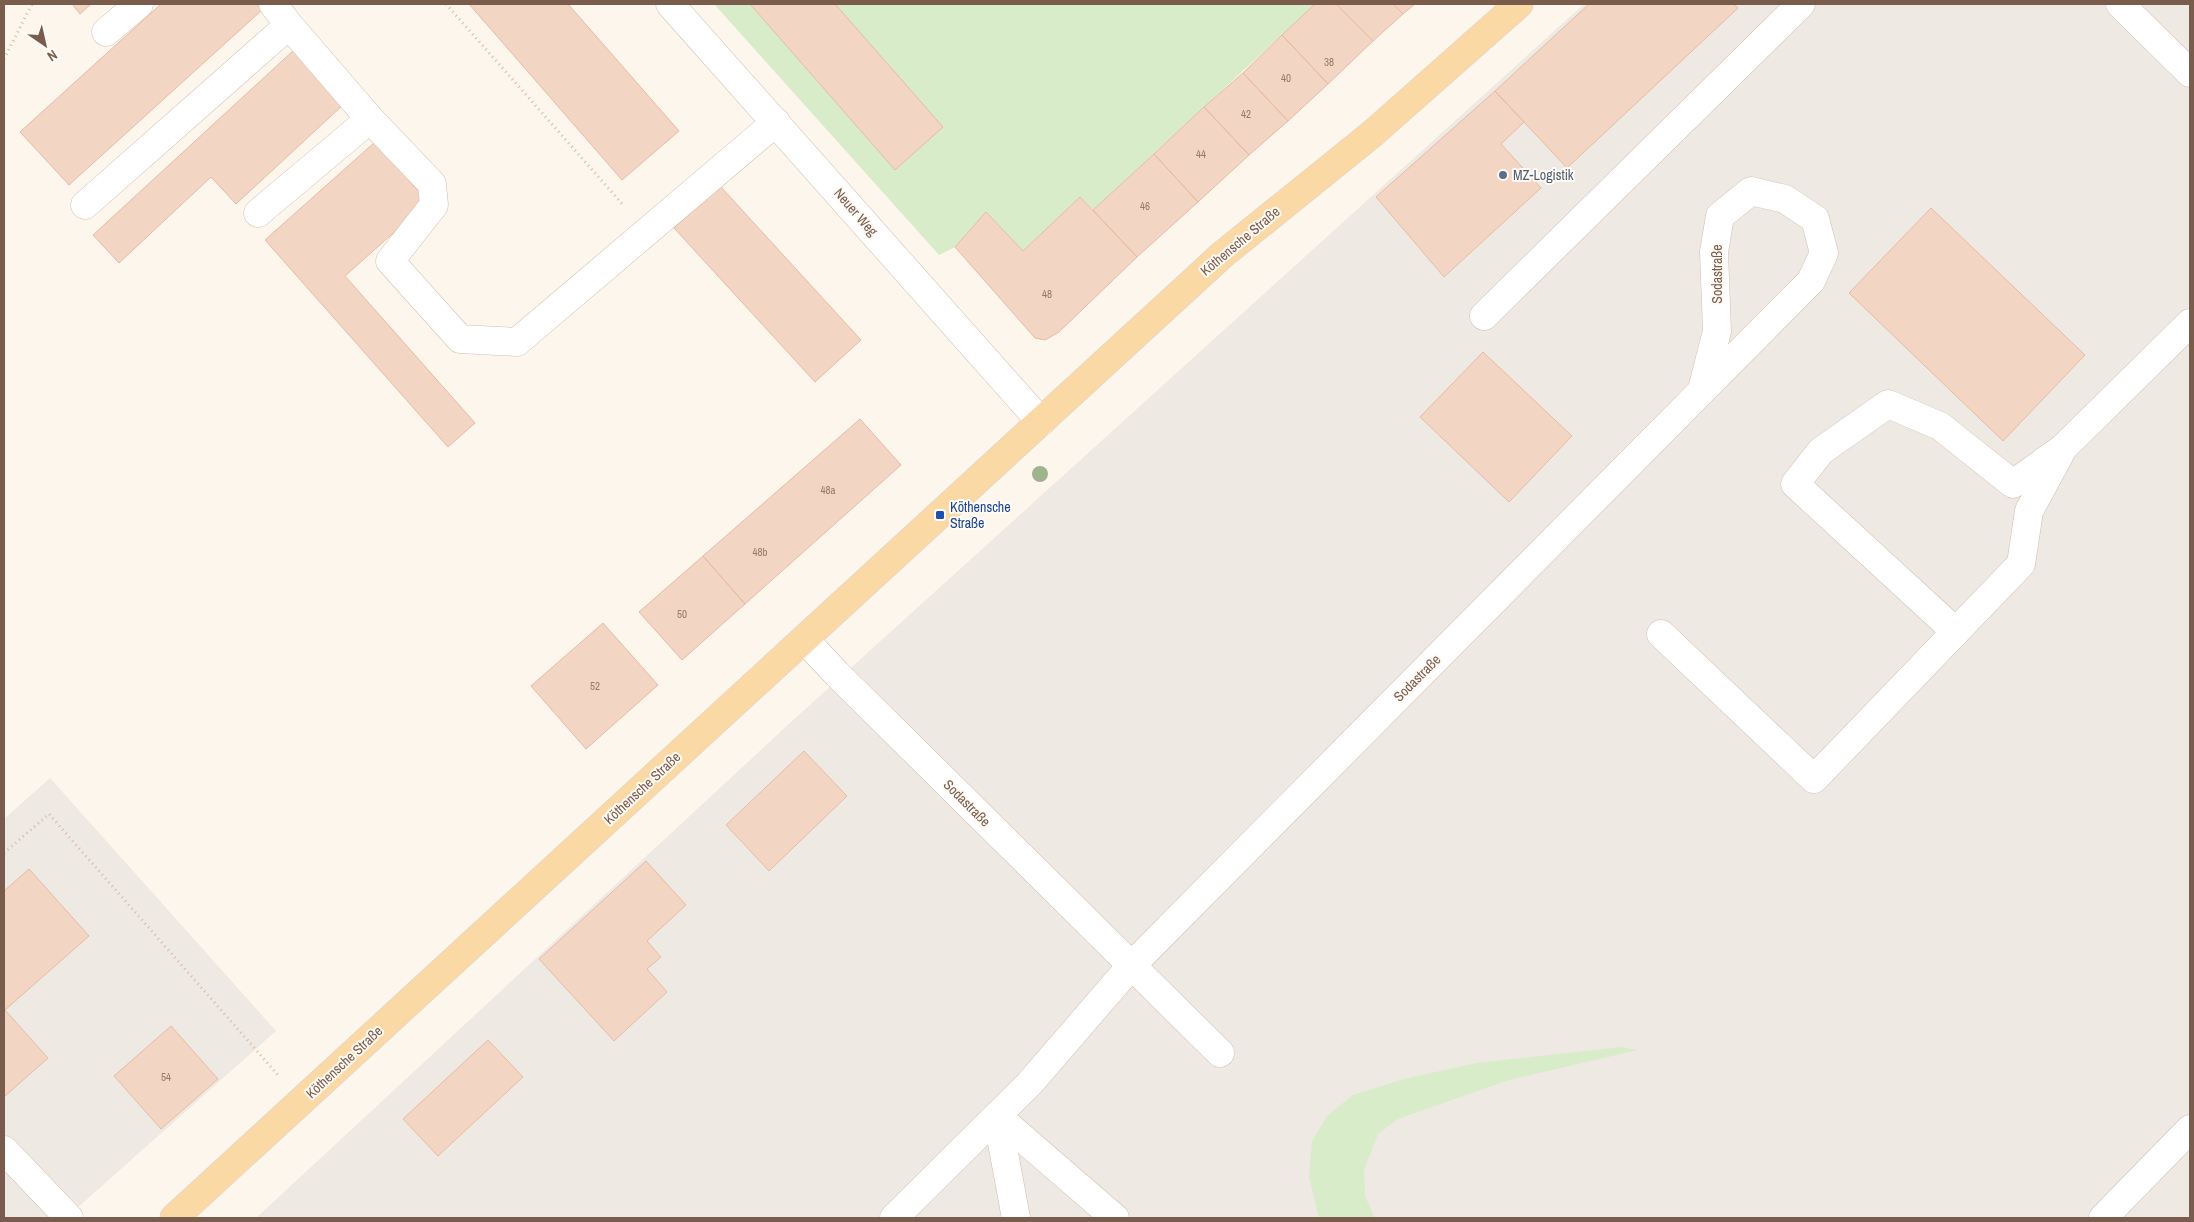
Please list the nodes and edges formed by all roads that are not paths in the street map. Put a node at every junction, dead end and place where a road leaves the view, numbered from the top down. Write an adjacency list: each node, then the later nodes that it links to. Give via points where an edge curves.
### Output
1 (139, 4): 7 (street)
2 (670, 4): 10 (street, Neuer Weg)
3 (1519, 4): 16 (main road, Köthensche Straße, via 1372,134 1222,255)
4 (1801, 4): 13 (street)
5 (2120, 4): 8 (street)
6 (281, 14): 9 (street); 11 (street)
7 (106, 32)
8 (2190, 73)
9 (370, 119): 10 (street, via 432,184 434,205 390,261 460,339 517,342); 12 (street)
10 (776, 122): 16 (street, Neuer Weg)
11 (85, 205)
12 (258, 213)
13 (1484, 316)
14 (2190, 323): 17 (street)
15 (1702, 390): 15 (street, Sodastraße, via 1811,281 1824,253 1815,219 1785,199 1751,191 1720,216 1714,252 1717,331); 21 (street, Sodastraße)
16 (1041, 422): 20 (main road, Köthensche Straße)
17 (2064, 448): 18 (street, via 2029,511 2021,564); 18 (street, via 2014,484 1940,426 1888,404 1822,451 1795,484)
18 (1956, 632): 19 (street, via 1814,779)
19 (1661, 634)
20 (804, 639): 21 (street, Sodastraße); 27 (main road, Köthensche Straße)
21 (1131, 966): 22 (street, Sodastraße); 23 (street, Sodastraße)
22 (1220, 1054)
23 (997, 1116): 28 (street, Sodastraße); 29 (street); 30 (street)
24 (2190, 1129): 31 (street)
25 (4, 1150): 26 (street)
26 (69, 1218)
27 (174, 1218)
28 (894, 1218)
29 (1016, 1218)
30 (1115, 1218)
31 (2103, 1218)

